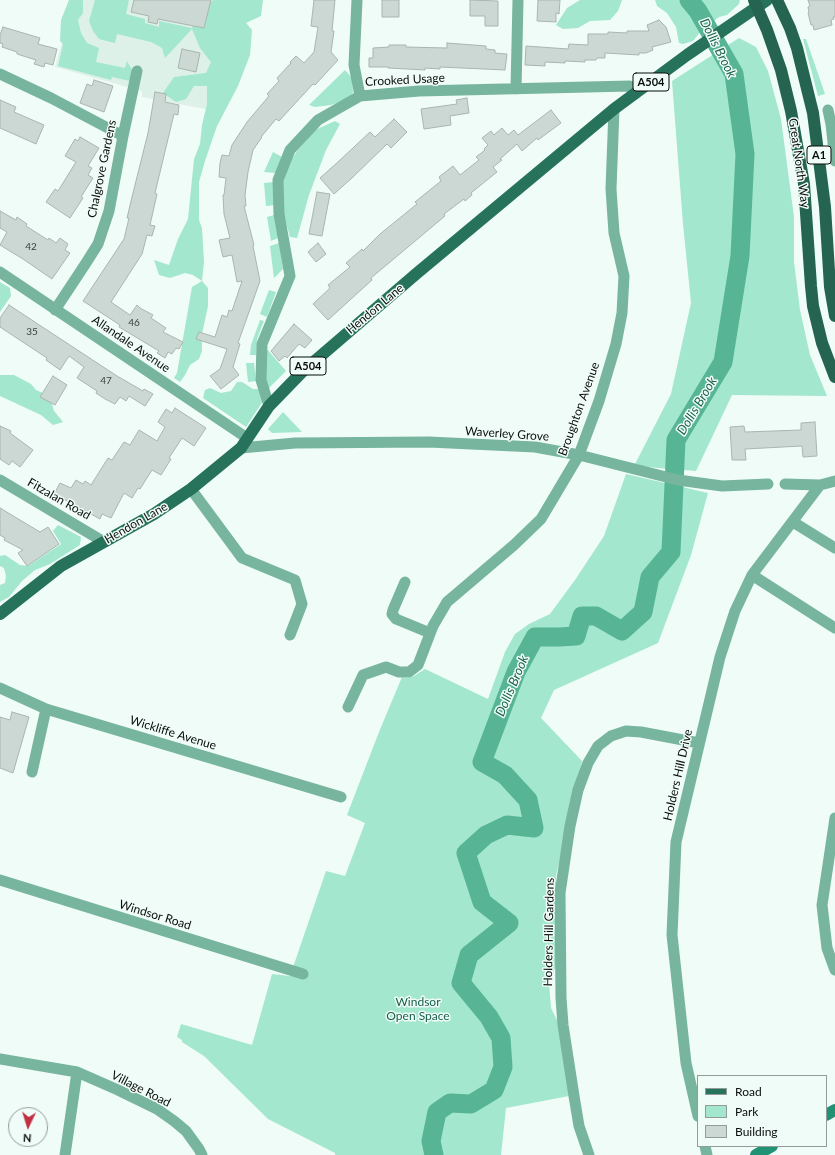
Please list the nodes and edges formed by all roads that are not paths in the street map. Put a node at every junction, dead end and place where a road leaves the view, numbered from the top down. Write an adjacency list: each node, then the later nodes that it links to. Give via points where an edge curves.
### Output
1 (357, 0): 9 (street, via 354,64)
2 (518, 0): 7 (street)
3 (777, 0): 12 (highway, Great North Way / A1, via 797,48)
4 (759, 2): 8 (main road, Hendon Lane / A504, via 733,24); 18 (highway, Great North Way / A1, via 791,111 804,184 813,306 822,343)
5 (137, 71): 13 (street, Chalgrove Gardens)
6 (0, 74): 13 (street)
7 (516, 89): 8 (street, Crooked Usage, via 630,86); 9 (street, Crooked Usage, via 419,91)
8 (635, 94): 10 (main road, Hendon Lane / A504)
9 (360, 96): 19 (street, Crooked Usage, via 318,120 290,150 278,180 279,214 290,276 262,344 261,380)
10 (614, 109): 19 (main road, Hendon Lane / A504, via 308,366); 21 (street, Broughton Avenue, via 611,189 614,233 624,276 622,314 599,402)
11 (832, 109): 12 (street); 14 (street)
12 (813, 112): 17 (highway, Great North Way / A1)
13 (122, 136): 16 (street, Chalgrove Gardens, via 109,211 98,244)
14 (835, 161)
15 (0, 272): 16 (street, Allandale Avenue)
16 (56, 310): 20 (street, Allandale Avenue)
17 (835, 316)
18 (835, 377)
19 (269, 406): 20 (main road, Hendon Lane / A504)
20 (244, 443): 21 (street, Waverley Grove, via 429,442 535,447); 27 (main road, Hendon Lane / A504)
21 (579, 454): 24 (street, Waverley Grove, via 678,480 722,486); 35 (street, Broughton Avenue, via 541,519 447,602)
22 (0, 480): 29 (street, Fitzalan Road)
23 (835, 481): 26 (street)
24 (768, 484)
25 (785, 484): 26 (street)
26 (820, 486): 28 (street, Holders Hill Drive)
27 (191, 489): 29 (main road, Hendon Lane / A504, via 154,514); 36 (street, via 242,558 295,580 302,604)
28 (793, 522): 30 (street); 31 (street, Holders Hill Drive)
29 (104, 542): 33 (main road, Hendon Lane / A504, via 61,566)
30 (835, 548)
31 (752, 575): 34 (street); 40 (street, Holders Hill Drive, via 720,657)
32 (405, 582): 35 (street, via 392,614 396,619)
33 (0, 614)
34 (835, 628)
35 (430, 633): 38 (street, Broughton Avenue, via 418,665 409,672 399,672 386,667 363,675)
36 (290, 635)
37 (0, 688): 39 (street, Wickliffe Avenue)
38 (348, 707)
39 (46, 709): 41 (street); 42 (street, Wickliffe Avenue)
40 (699, 743): 49 (street, Holders Hill Drive, via 676,842 672,935 686,1063); 53 (street, Holders Hill Gardens, via 641,732 626,731 611,736 598,746 588,763 578,790 560,893 561,998 579,1126)
41 (32, 772)
42 (341, 797)
43 (835, 818): 45 (street, via 822,905 827,948)
44 (0, 880): 46 (street, Windsor Road)
45 (835, 970)
46 (303, 974)
47 (0, 1059): 48 (street, Village Road)
48 (77, 1072): 51 (street); 52 (street, Village Road, via 157,1109 186,1131)
49 (697, 1112)
50 (770, 1147): 54 (main road)
51 (65, 1155)
52 (202, 1155)
53 (589, 1155)
54 (756, 1155)

